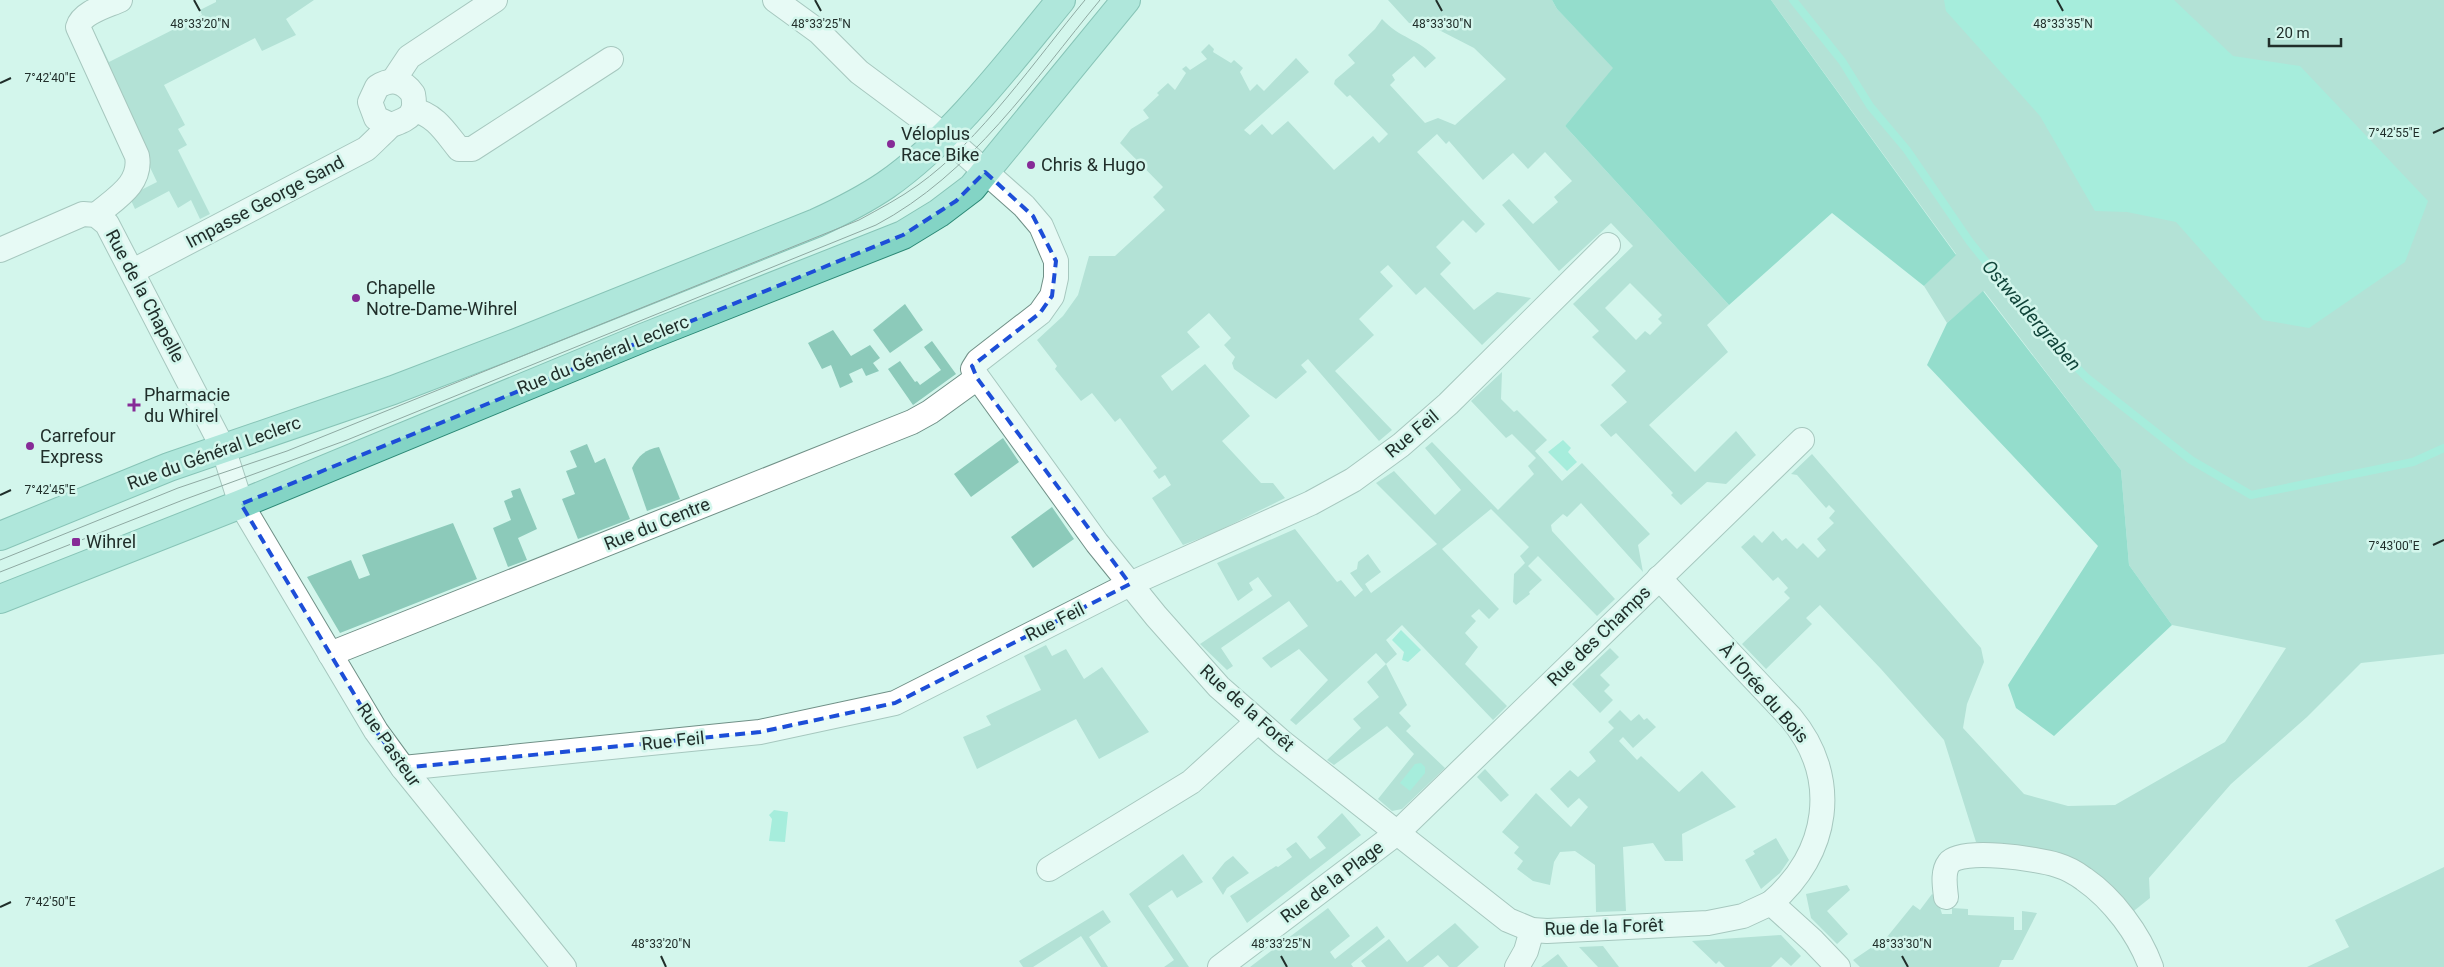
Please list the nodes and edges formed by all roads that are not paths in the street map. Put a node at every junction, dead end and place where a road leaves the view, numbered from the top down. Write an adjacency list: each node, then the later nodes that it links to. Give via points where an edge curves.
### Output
1 (120, 0): 12 (street, via 88,14 78,27 137,156 138,165 132,182)
2 (494, 0): 7 (street, via 408,57)
3 (775, 0): 10 (street, via 819,32 859,72)
4 (1061, 0): 10 (main road, Rue du Général Leclerc)
5 (1126, 0): 11 (main road, Rue du Général Leclerc)
6 (611, 59): 8 (street, via 472,149 459,149 436,120)
7 (393, 81): 8 (street, via 401,82 412,94); 9 (street, via 377,87 370,102 376,118)
8 (413, 110): 9 (street, Impasse George Sand, via 404,121)
9 (391, 125): 15 (street, Impasse George Sand, via 366,149)
10 (945, 136): 11 (street); 18 (main road, Rue du Général Leclerc, via 886,185 816,223 507,347)
11 (986, 172): 16 (street, via 1041,226 1056,260 1056,278 1052,296 1040,313 974,364); 19 (main road, Rue du Général Leclerc, via 956,201 903,235)
12 (96, 215): 14 (street, Rue de la Chapelle, via 76,216); 15 (street, Rue de la Chapelle, via 107,224)
13 (1608, 245): 22 (street, Rue Feil, via 1448,404 1376,464 1311,503)
14 (0, 250)
15 (133, 272): 18 (street, Rue de la Chapelle)
16 (977, 378): 22 (street, Rue de la Forêt); 24 (street, Rue du Centre, via 912,422)
17 (1802, 440): 21 (street, Rue des Champs)
18 (224, 448): 19 (street, Rue de la Chapelle); 20 (main road, Rue du Général Leclerc)
19 (241, 504): 23 (main road, Rue du Général Leclerc); 24 (street, Rue Pasteur)
20 (0, 536)
21 (1659, 578): 27 (street, Rue des Champs); 30 (street, À l'Orée du Bois, via 1791,718 1807,739 1818,762 1822,793 1817,837 1805,865)
22 (1130, 584): 25 (street, Rue de la Forêt, via 1219,687); 26 (street, Rue Feil, via 895,703 760,732)
23 (0, 599)
24 (330, 654): 26 (street, Rue Pasteur, via 376,731)
25 (1257, 722): 27 (street, Rue de la Forêt); 28 (street, via 1190,782)
26 (403, 768): 32 (street, Rue Pasteur)
27 (1397, 833): 31 (street, Rue de la Forêt, via 1495,911 1518,926); 33 (street, Rue de la Plage)
28 (1049, 869)
29 (1946, 897): 36 (street, via 1946,870 1955,858 1980,855 2058,865 2086,881 2113,906 2136,937)
30 (1771, 903): 31 (street, Rue de la Forêt, via 1743,916 1708,923); 35 (street)
31 (1532, 930): 34 (street)
32 (564, 967)
33 (1220, 967)
34 (1517, 967)
35 (1838, 967)
36 (2151, 967)

